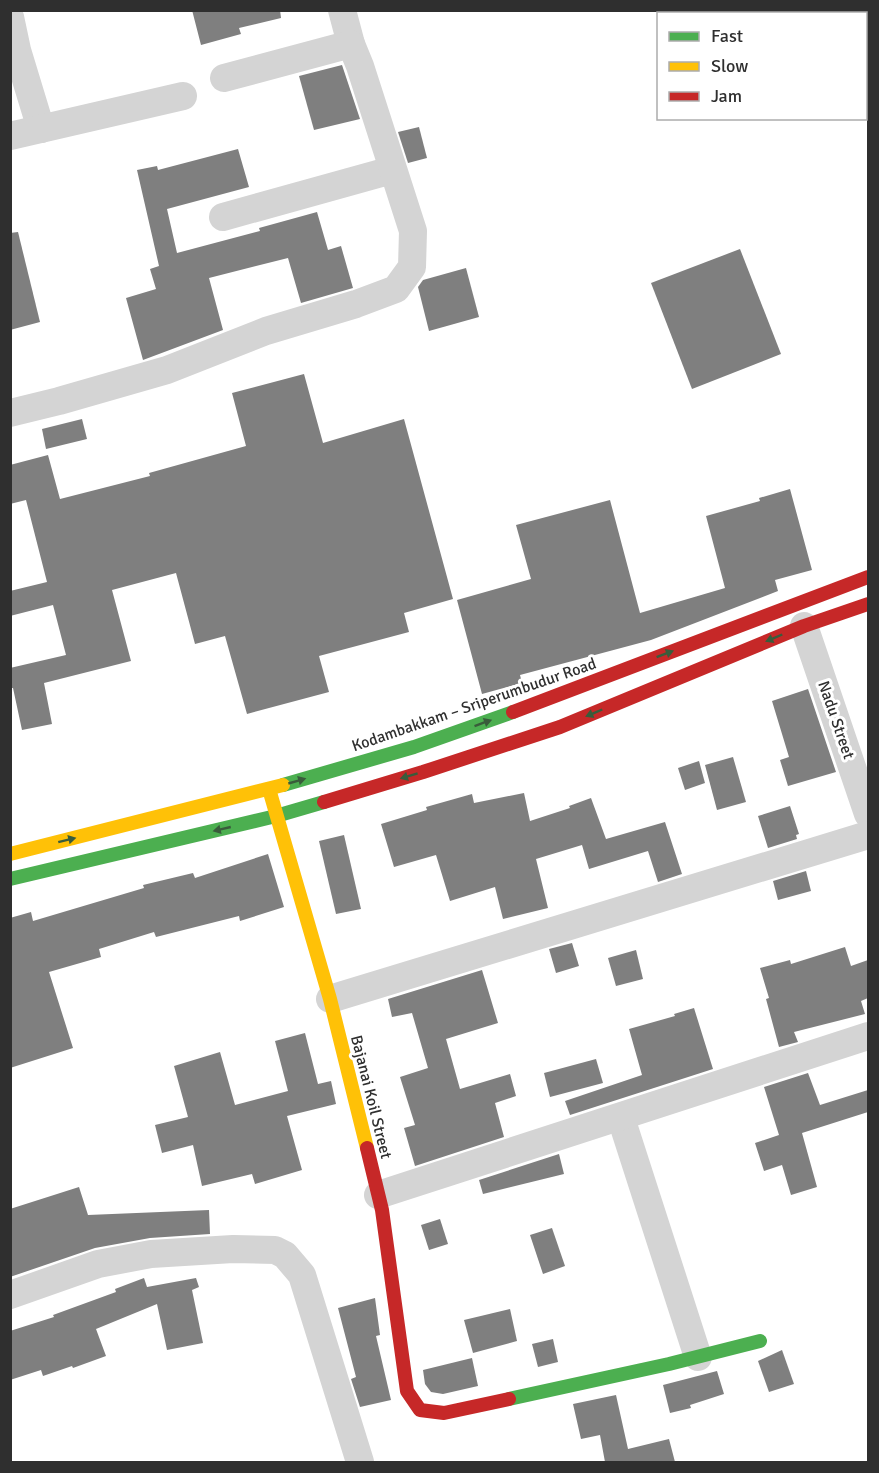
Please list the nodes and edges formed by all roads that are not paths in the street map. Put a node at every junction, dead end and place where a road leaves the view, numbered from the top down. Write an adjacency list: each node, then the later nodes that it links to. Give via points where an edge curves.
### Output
1 (342, 10): 3 (street)
2 (10, 17): 6 (street)
3 (351, 44): 4 (street); 8 (street)
4 (224, 78)
5 (183, 96): 6 (street)
6 (41, 129): 7 (street)
7 (10, 136)
8 (392, 170): 9 (street); 10 (street, via 413,231 412,267 396,288 266,331 167,370)
9 (223, 217)
10 (10, 413)
11 (868, 577): 14 (main road, Kodambakkam – Sriperumbudur Road, one-way to 11, via 424,744)
12 (868, 604): 13 (main road)
13 (804, 626): 15 (street, Nadu Street); 16 (main road, one-way to 16, via 560,727)
14 (268, 789): 16 (main road, Bajanai Koil Street); 18 (main road, Kodambakkam – Sriperumbudur Road, one-way to 14)
15 (868, 814)
16 (276, 816): 19 (main road, one-way to 19); 20 (main road, Bajanai Koil Street)
17 (868, 835): 20 (street)
18 (10, 854)
19 (10, 879)
20 (330, 999): 23 (main road, Bajanai Koil Street)
21 (868, 1036): 22 (street)
22 (621, 1118): 23 (street); 26 (street)
23 (378, 1195): 26 (main road, Bajanai Koil Street, via 407,1391 420,1410 444,1413)
24 (10, 1295): 27 (street, via 98,1264 151,1254 233,1249 285,1255 302,1275)
25 (760, 1341): 26 (main road)
26 (698, 1357)
27 (360, 1462)

